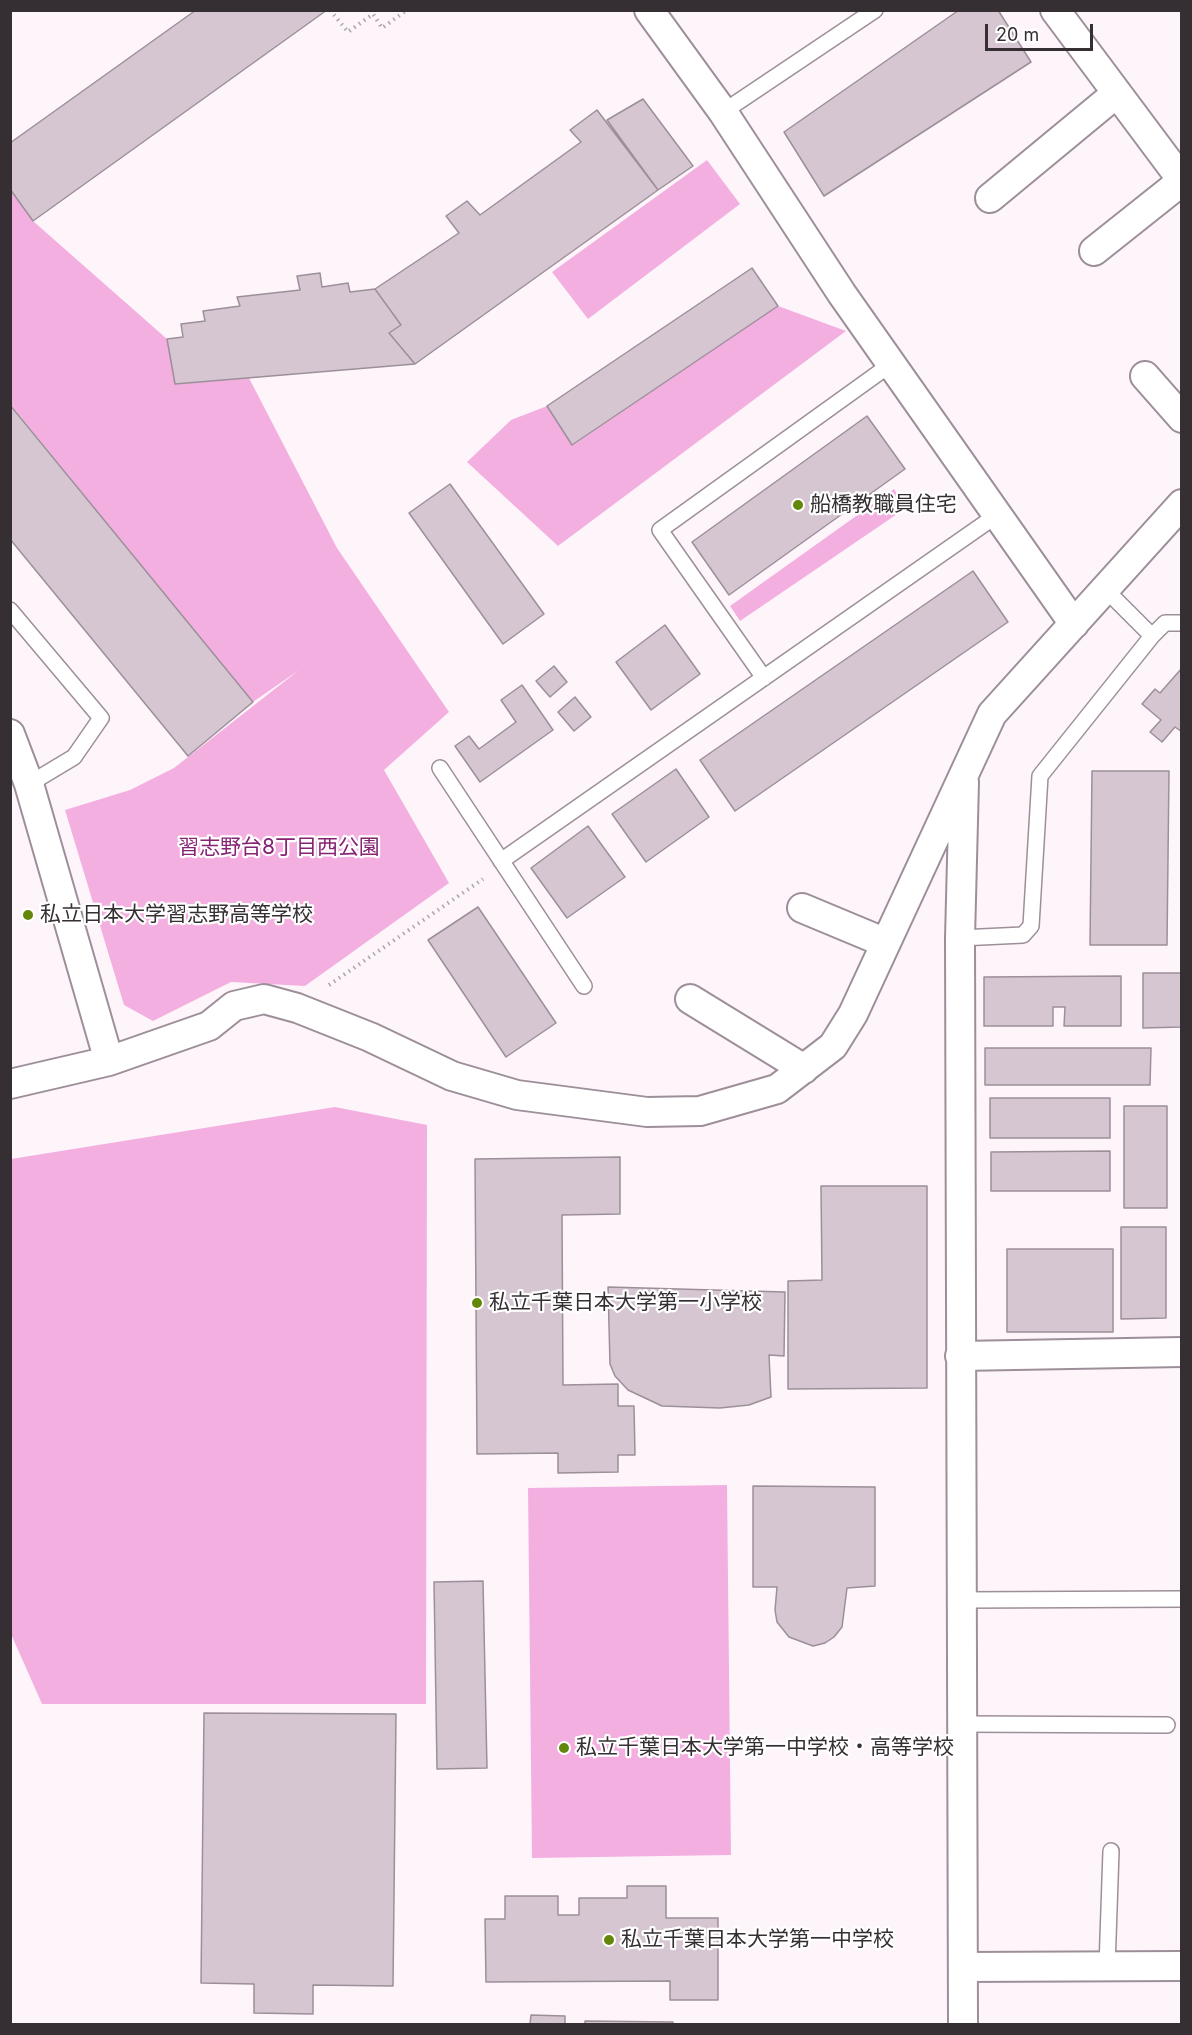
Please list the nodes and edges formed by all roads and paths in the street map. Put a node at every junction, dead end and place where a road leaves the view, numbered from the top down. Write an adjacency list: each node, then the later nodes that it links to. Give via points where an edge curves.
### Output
1 (330, 10): 2 (path, via 348,32 373,14 382,28)
2 (407, 10)
3 (875, 10): 7 (lane)
4 (1054, 10): 6 (street)
5 (661, 15): 7 (street)
6 (1118, 93): 8 (street); 9 (street)
7 (723, 112): 11 (street)
8 (1182, 181): 10 (street)
9 (990, 198)
10 (1094, 251)
11 (891, 364): 15 (street); 21 (lane, via 660,530)
12 (1145, 376): 13 (street)
13 (1182, 418)
14 (1182, 504): 16 (street)
15 (997, 515): 19 (street); 21 (lane)
16 (1106, 590): 19 (street); 20 (lane)
17 (10, 609): 25 (lane, via 101,718 74,757)
18 (1182, 623): 20 (lane, via 1165,623)
19 (1074, 624): 24 (street, via 992,714)
20 (1152, 636): 28 (lane, via 1040,776 1031,926 1023,934)
21 (764, 678): 26 (lane)
22 (10, 734): 25 (street)
23 (440, 768): 26 (lane)
24 (964, 769): 28 (street); 29 (street)
25 (29, 784): 33 (street)
26 (502, 863): 30 (path); 31 (lane)
27 (802, 908): 29 (street)
28 (960, 938): 37 (street)
29 (886, 943): 34 (street, via 854,1014 833,1046)
30 (355, 967)
31 (584, 986)
32 (690, 999): 34 (street)
33 (109, 1061): 34 (street, via 209,1026 234,1006 264,999 370,1037 452,1076 516,1095 623,1109 700,1111 777,1089); 35 (street)
34 (804, 1069)
35 (10, 1084)
36 (1182, 1352): 37 (street)
37 (960, 1356): 39 (street)
38 (1182, 1599): 39 (lane)
39 (964, 1600): 40 (street)
40 (963, 1724): 41 (lane); 44 (street)
41 (1167, 1725)
42 (1111, 1851): 45 (lane)
43 (1182, 1966): 45 (street)
44 (963, 1967): 45 (street); 46 (street)
45 (1107, 1967)
46 (963, 2025)

